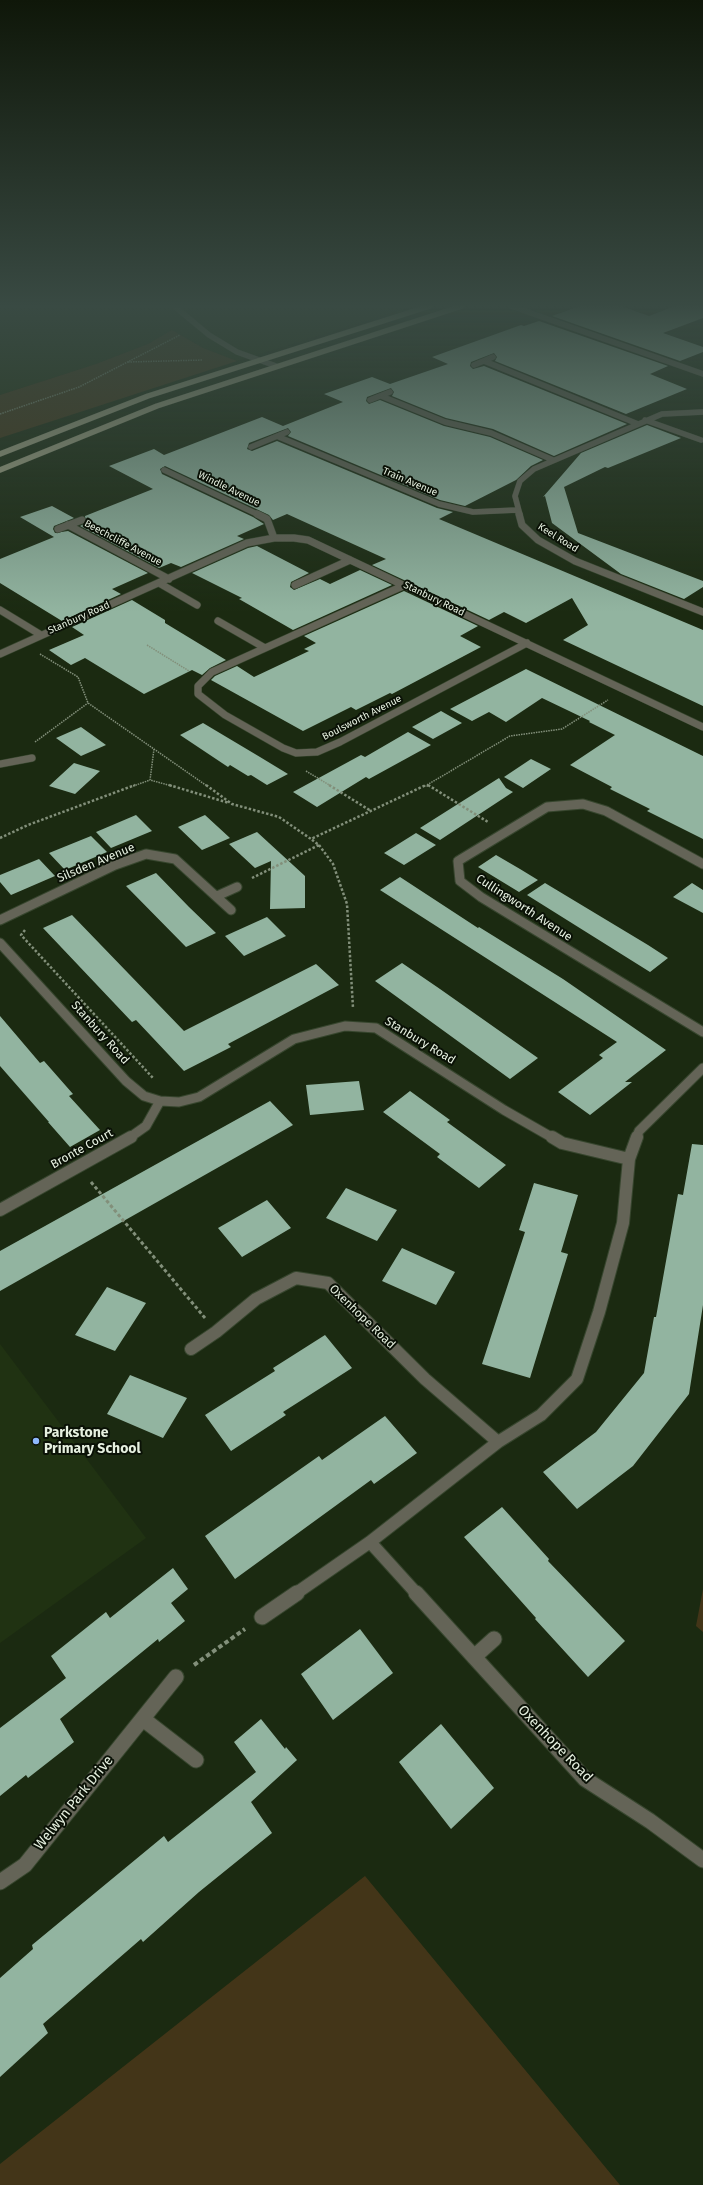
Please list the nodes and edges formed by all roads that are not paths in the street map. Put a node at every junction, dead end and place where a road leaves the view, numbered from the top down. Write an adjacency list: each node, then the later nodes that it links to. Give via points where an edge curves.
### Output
1 (117, 408): 12 (main road)
2 (150, 408): 14 (main road)
3 (411, 408): 13 (street, via 446,422 491,433)
4 (599, 408): 7 (street)
5 (703, 412): 6 (street, Keel Road, via 673,412)
6 (646, 420): 7 (street, Keel Road); 10 (street)
7 (638, 424): 13 (street, Keel Road)
8 (287, 432): 9 (street)
9 (279, 437): 11 (street); 16 (street, Train Avenue, via 439,504 473,512)
10 (701, 440)
11 (251, 447)
12 (0, 454)
13 (553, 460): 16 (street, Keel Road, via 534,469 520,481 515,496)
14 (0, 470)
15 (164, 470): 20 (street, Windle Avenue, via 267,519)
16 (517, 510): 28 (street, Keel Road, via 522,525 538,540 575,561)
17 (82, 520): 18 (street, Beechcliffe Avenue)
18 (68, 525): 19 (street, Beechcliffe Avenue); 22 (street, Beechcliffe Avenue)
19 (58, 529)
20 (274, 538): 21 (street, Stanbury Road, via 308,540); 22 (street, Stanbury Road, via 247,543)
21 (350, 560): 24 (street); 25 (street, Stanbury Road)
22 (168, 579): 23 (street, Stanbury Road)
23 (159, 583): 26 (street); 30 (street, Stanbury Road)
24 (295, 585)
25 (405, 585): 31 (street, Stanbury Road); 32 (street)
26 (197, 605)
27 (0, 610): 30 (street)
28 (703, 612)
29 (218, 621): 32 (street)
30 (41, 635): 33 (street, Stanbury Road)
31 (527, 643): 32 (street, Boulsworth Avenue, via 340,742 312,752 296,753 220,711 198,694 198,686 212,672); 34 (street, Stanbury Road)
32 (265, 648)
33 (0, 654)
34 (703, 727)
35 (32, 758): 36 (street)
36 (0, 764)
37 (703, 864): 43 (street, Cullingworth Avenue, via 606,811 583,804 547,807 458,861 460,881 481,897)
38 (237, 887): 39 (street)
39 (217, 896): 40 (street, Silsden Avenue); 41 (street, Silsden Avenue, via 175,859 146,854 116,865)
40 (231, 910)
41 (0, 920)
42 (0, 943): 45 (street, Stanbury Road, via 126,1081 144,1096)
43 (703, 1032)
44 (703, 1068): 46 (street, via 639,1131)
45 (160, 1101): 46 (street, Stanbury Road, via 179,1102 198,1097 294,1039 345,1026 376,1028 504,1110 562,1143); 47 (street, Bronte Court, via 146,1126)
46 (629, 1159): 49 (street, via 623,1223 599,1312 577,1379 541,1415)
47 (2, 1207)
48 (191, 1349): 49 (street, Oxenhope Road, via 256,1299 296,1278 328,1283 425,1379)
49 (498, 1442): 50 (street)
50 (370, 1542): 51 (street); 53 (street, Oxenhope Road)
51 (262, 1618)
52 (494, 1639): 53 (street)
53 (474, 1657): 57 (street, Oxenhope Road, via 585,1779 650,1821)
54 (176, 1677): 55 (street, Welwyn Park Drive)
55 (143, 1719): 56 (street); 58 (street, Welwyn Park Drive, via 25,1865)
56 (196, 1760)
57 (703, 1860)
58 (0, 1882)

